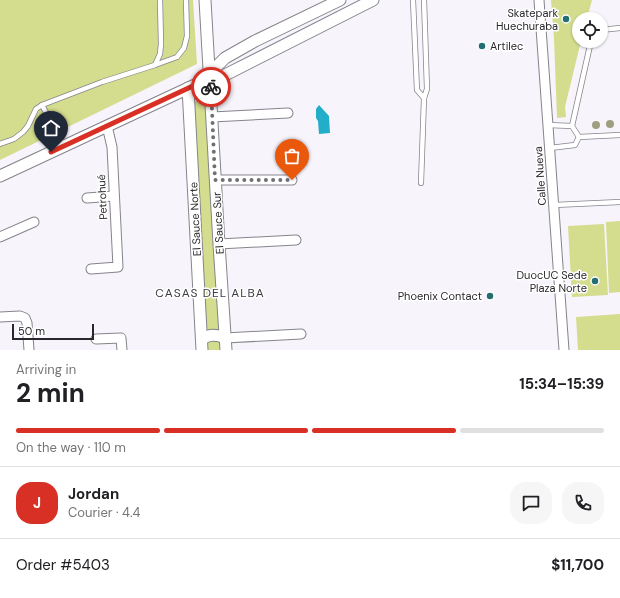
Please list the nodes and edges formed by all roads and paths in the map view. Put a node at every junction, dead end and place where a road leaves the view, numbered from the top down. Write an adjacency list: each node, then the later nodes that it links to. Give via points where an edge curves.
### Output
1 (160, 0): 12 (lane, via 161,44)
2 (186, 0): 12 (lane, via 188,36 184,48 177,57)
3 (205, 0): 13 (street, El Sauce Sur)
4 (340, 0): 13 (street, via 225,58)
5 (373, 0): 13 (street, via 227,74)
6 (413, 0): 15 (lane, via 417,90)
7 (424, 0): 15 (lane, via 427,89)
8 (539, 0): 19 (street, Calle Nueva)
9 (620, 28): 10 (lane)
10 (608, 29)
11 (590, 48): 21 (lane)
12 (155, 65): 16 (lane)
13 (210, 78): 14 (street); 18 (street, El Sauce Sur)
14 (188, 88): 20 (street); 44 (street, El Sauce Norte)
15 (424, 98): 30 (lane)
16 (42, 105): 24 (lane, via 36,109 23,132 14,139); 25 (lane)
17 (288, 113): 18 (street)
18 (212, 117): 28 (street, El Sauce Sur)
19 (548, 125): 21 (lane); 26 (street, Calle Nueva)
20 (107, 126): 25 (street); 31 (street, Petrohué, via 112,147)
21 (572, 126): 23 (lane)
22 (620, 135): 23 (lane)
23 (579, 137): 26 (lane, via 575,145)
24 (0, 144)
25 (64, 146): 27 (street)
26 (550, 148): 34 (street, Calle Nueva)
27 (0, 176)
28 (215, 180): 29 (street); 38 (street, El Sauce Sur)
29 (292, 180)
30 (421, 183)
31 (114, 196): 32 (street); 39 (street, Petrohué, via 118,267)
32 (87, 198)
33 (620, 202): 34 (lane)
34 (554, 205): 48 (street, Calle Nueva)
35 (34, 222): 36 (street)
36 (0, 237)
37 (296, 240): 38 (street)
38 (219, 244): 42 (street, El Sauce Sur)
39 (91, 269)
40 (0, 317): 45 (street, via 25,318)
41 (301, 334): 42 (street)
42 (225, 338): 44 (street, via 209,336); 47 (street, El Sauce Sur)
43 (96, 339): 46 (street, via 121,338)
44 (202, 345)
45 (28, 350)
46 (122, 350)
47 (226, 350)
48 (564, 350)

